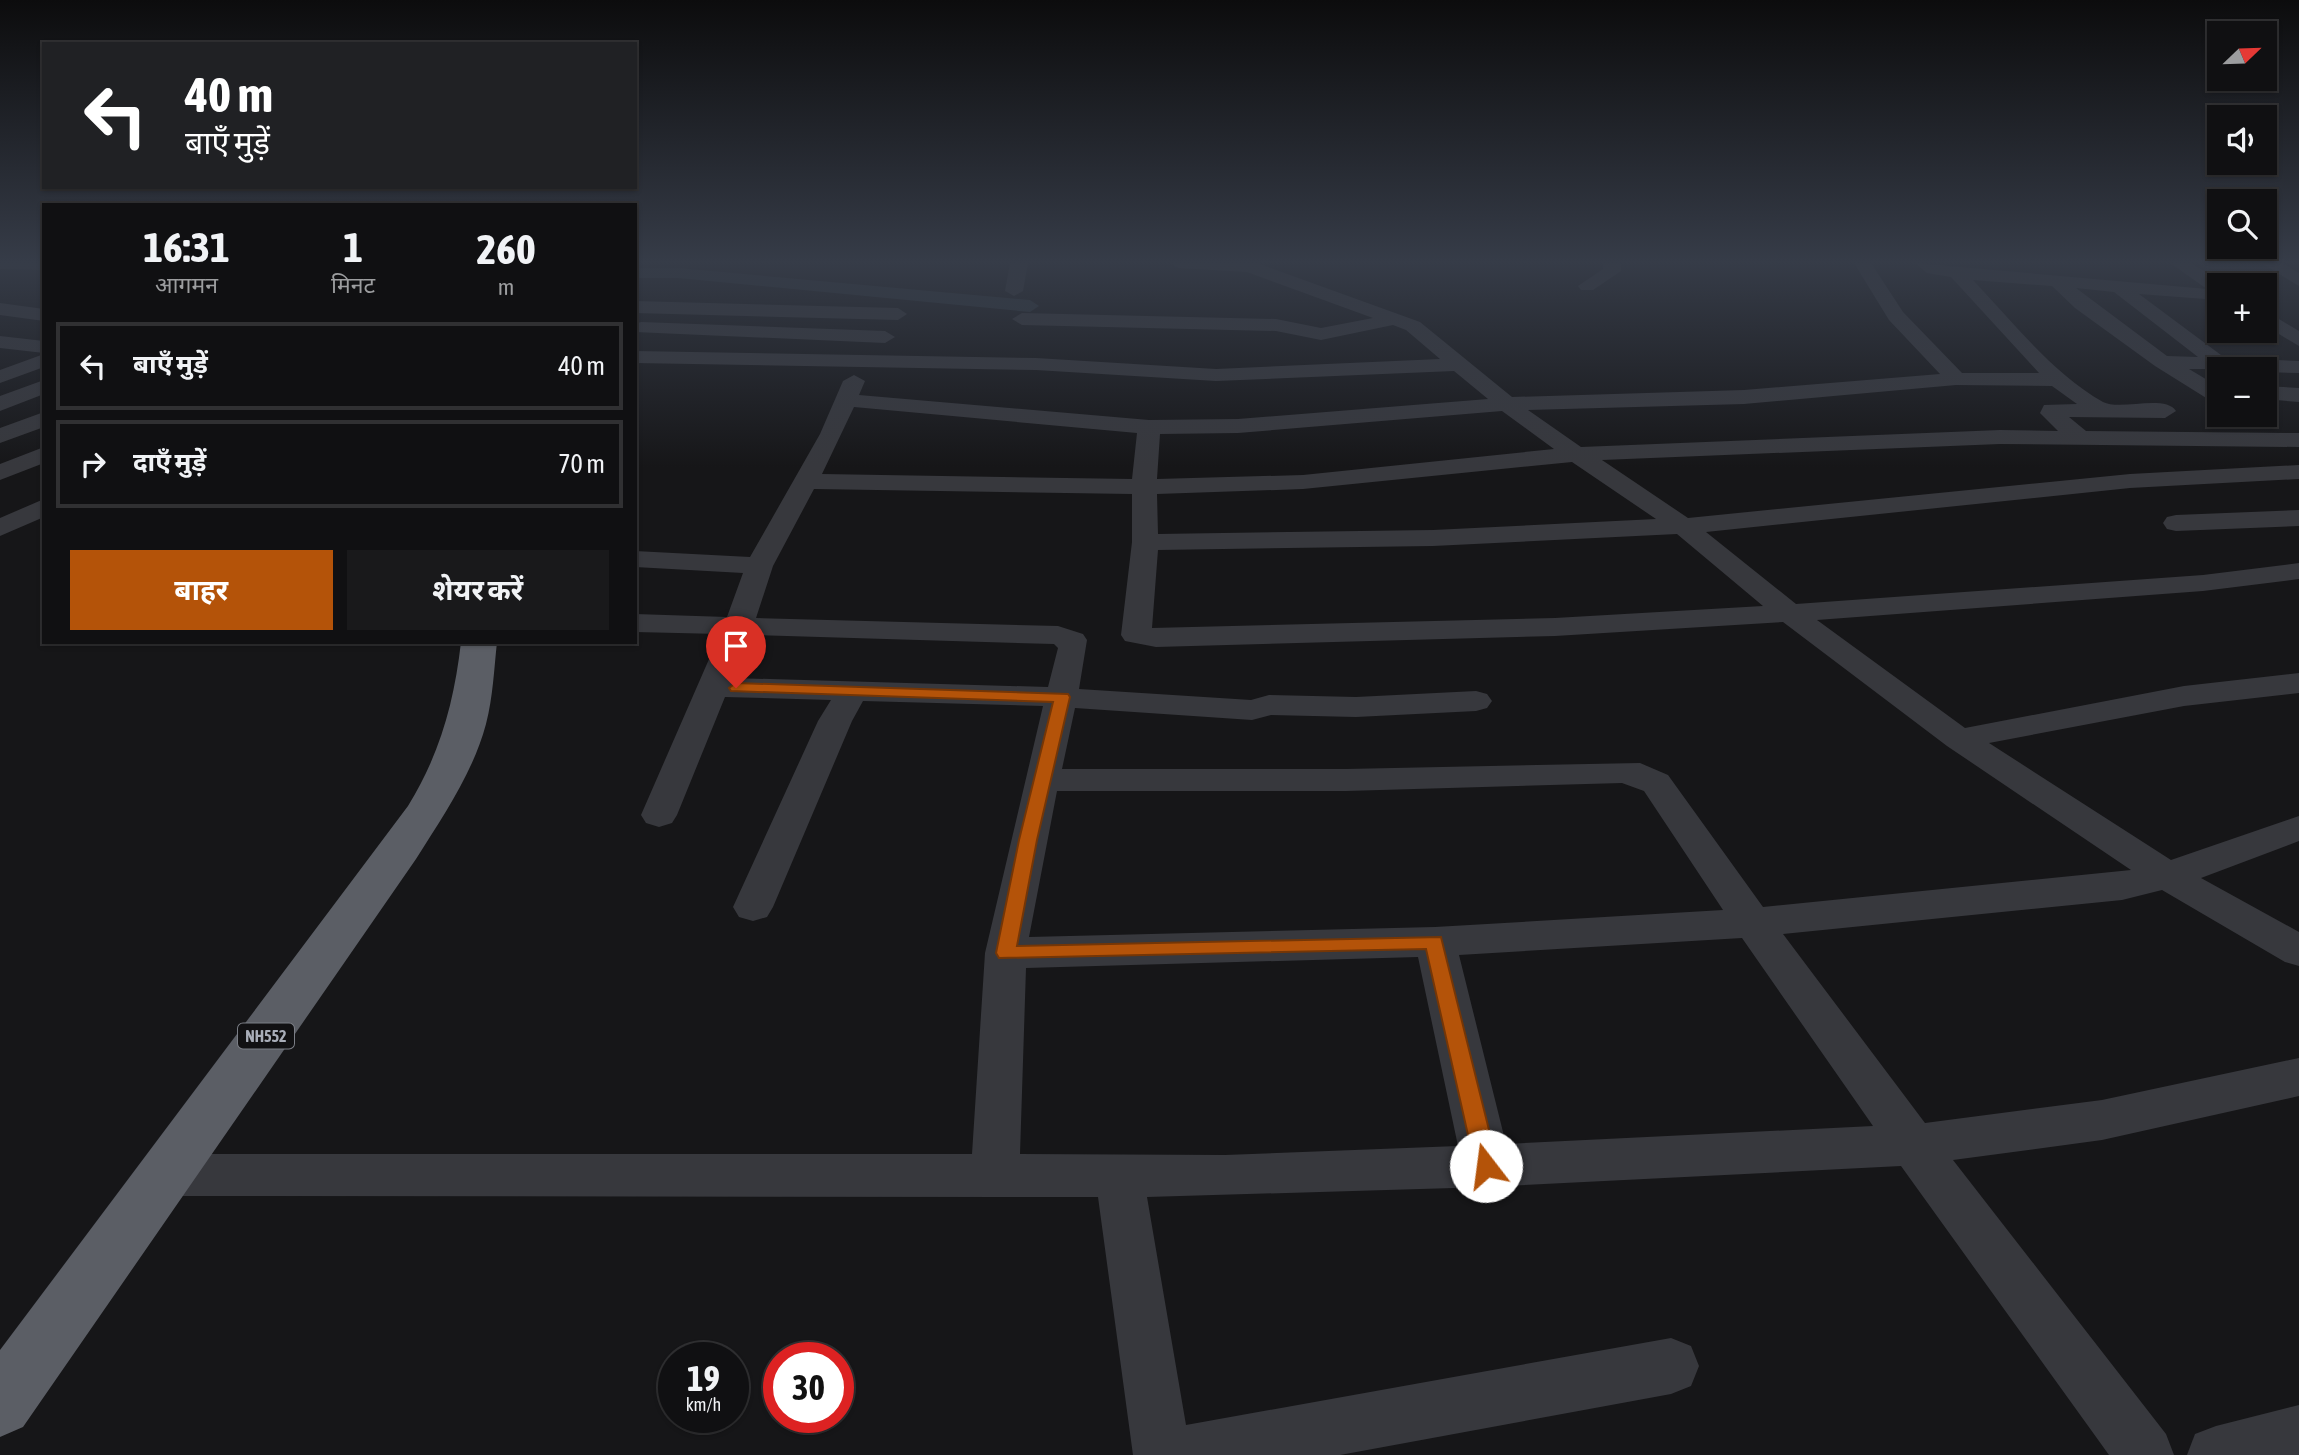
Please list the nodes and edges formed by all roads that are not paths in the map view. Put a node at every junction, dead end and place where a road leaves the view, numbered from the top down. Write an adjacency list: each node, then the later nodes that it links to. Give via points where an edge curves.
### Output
1 (716, 331): 9 (street)
2 (1304, 331): 3 (street)
3 (1336, 331)
4 (1419, 331): 18 (street)
5 (1910, 331): 22 (street)
6 (2011, 331): 23 (street)
7 (2119, 331): 16 (street)
8 (2180, 331): 13 (street)
9 (885, 337)
10 (0, 342): 11 (street)
11 (42, 347)
12 (637, 357): 15 (street)
13 (2211, 357)
14 (42, 361): 21 (street)
15 (865, 362): 18 (street, via 1035,364 1216,374); 29 (street)
16 (2162, 362): 17 (street); 26 (street)
17 (2207, 364)
18 (1461, 365): 31 (street)
19 (2277, 366): 20 (street)
20 (2299, 367)
21 (1, 376): 24 (street)
22 (1956, 379): 23 (street); 31 (street, via 1744,397)
23 (2057, 380): 32 (street)
24 (42, 384)
25 (42, 385): 30 (street)
26 (2207, 387)
27 (2277, 393): 28 (street)
28 (2299, 395)
29 (844, 400): 35 (street); 44 (street)
30 (0, 404)
31 (1508, 404): 35 (street, via 1238,426); 40 (street)
32 (2101, 410): 33 (street); 38 (street, via 2052,410)
33 (2165, 411)
34 (42, 419): 37 (street)
35 (1149, 427): 45 (street)
36 (2277, 427): 39 (street)
37 (0, 436)
38 (2080, 438): 39 (street); 40 (street, via 2000,437)
39 (2299, 439)
40 (1577, 454): 45 (street, via 1303,482); 49 (street)
41 (42, 455): 43 (street)
42 (2299, 472): 49 (street, via 2130,481)
43 (0, 473)
44 (807, 481): 45 (street); 53 (street)
45 (1144, 487): 51 (street)
46 (42, 509): 50 (street)
47 (2299, 517): 48 (street)
48 (2176, 523)
49 (1683, 526): 51 (street, via 1433,538); 55 (street)
50 (0, 528)
51 (1145, 542): 55 (street, via 1136,635 1156,638 1555,627)
52 (637, 559): 53 (street)
53 (759, 566): 57 (street)
54 (2299, 571): 55 (street, via 2203,583)
55 (1789, 613): 64 (street)
56 (637, 623): 57 (street)
57 (738, 627): 60 (street); 62 (street, via 1058,635 1072,640 1073,649)
58 (479, 644): 77 (highway, NH552, via 472,704 455,758 434,799)
59 (2299, 683): 64 (street, via 2184,696)
60 (713, 687): 61 (street); 66 (street)
61 (853, 691): 62 (street); 69 (street, via 835,721)
62 (1062, 697): 63 (street, via 1252,710 1269,705 1356,707); 65 (street)
63 (1476, 701)
64 (1959, 739): 68 (street)
65 (1044, 780): 70 (street, via 1640,774 1656,783); 73 (street)
66 (659, 815)
67 (2299, 828): 68 (street)
68 (2166, 876): 70 (street, via 2122,886); 72 (street)
69 (753, 906)
70 (1751, 923): 71 (street); 75 (street)
71 (1434, 942): 73 (street); 76 (street)
72 (2299, 951)
73 (1006, 953): 78 (street)
74 (2299, 1077): 75 (street, via 2102,1120)
75 (1912, 1145): 76 (street); 85 (street)
76 (1486, 1166): 79 (street)
77 (165, 1175): 78 (street); 81 (highway, NH552)
78 (995, 1176): 79 (street)
79 (1119, 1176): 83 (street)
80 (1671, 1366): 84 (street)
81 (0, 1404)
82 (2299, 1434): 86 (street)
83 (1162, 1455)
84 (1183, 1455)
85 (2145, 1455)
86 (2216, 1455)

